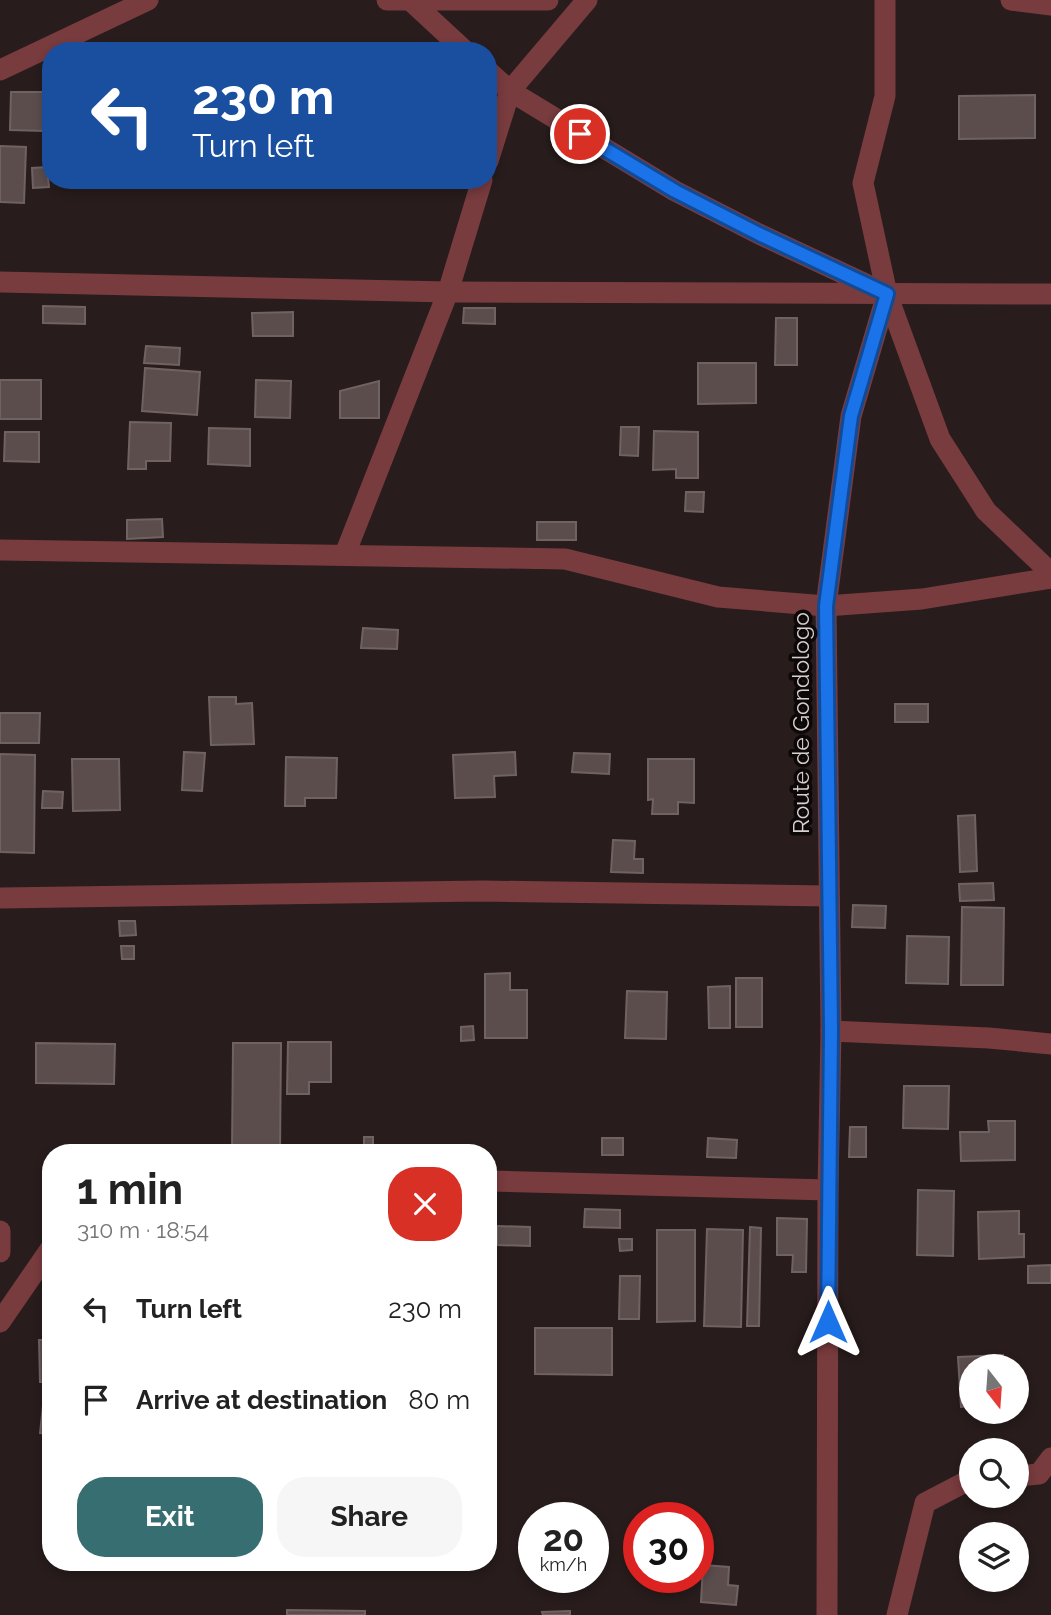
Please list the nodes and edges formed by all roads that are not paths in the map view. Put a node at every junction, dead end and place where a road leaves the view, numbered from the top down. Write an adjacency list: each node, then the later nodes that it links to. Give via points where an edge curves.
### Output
1 (148, 0): 9 (street)
2 (387, 0): 7 (street)
3 (548, 0): 7 (street)
4 (587, 0): 14 (street)
5 (885, 0): 19 (street, via 885,96 863,183)
6 (1011, 0): 8 (street)
7 (410, 1): 10 (street)
8 (1051, 5)
9 (59, 42)
10 (455, 42)
11 (42, 50): 12 (street)
12 (0, 70)
13 (497, 79): 14 (street)
14 (510, 90): 15 (street); 19 (street, via 675,191)
15 (497, 132)
16 (479, 189): 18 (street)
17 (0, 282): 18 (street)
18 (448, 292): 19 (street); 22 (street)
19 (887, 294): 20 (street); 23 (street, via 940,439 986,511); 24 (street, Route de Gondologo, via 851,416)
20 (1051, 294)
21 (0, 550): 22 (street)
22 (345, 554): 24 (street, via 565,559 718,597)
23 (1051, 576): 24 (street, via 922,599)
24 (826, 606): 25 (street, Route de Gondologo)
25 (828, 896): 26 (street, via 482,891); 27 (street, Route de Gondologo)
26 (0, 898)
27 (831, 1031): 28 (street); 30 (street, Route de Gondologo)
28 (1051, 1044)
29 (497, 1181): 30 (street)
30 (828, 1190): 38 (street, Route de Gondologo)
31 (0, 1231): 32 (street)
32 (0, 1252)
33 (42, 1261): 34 (street)
34 (0, 1322)
35 (1047, 1469): 36 (street)
36 (1029, 1473)
37 (959, 1485): 39 (street, via 925,1503)
38 (827, 1615)
39 (897, 1615)

